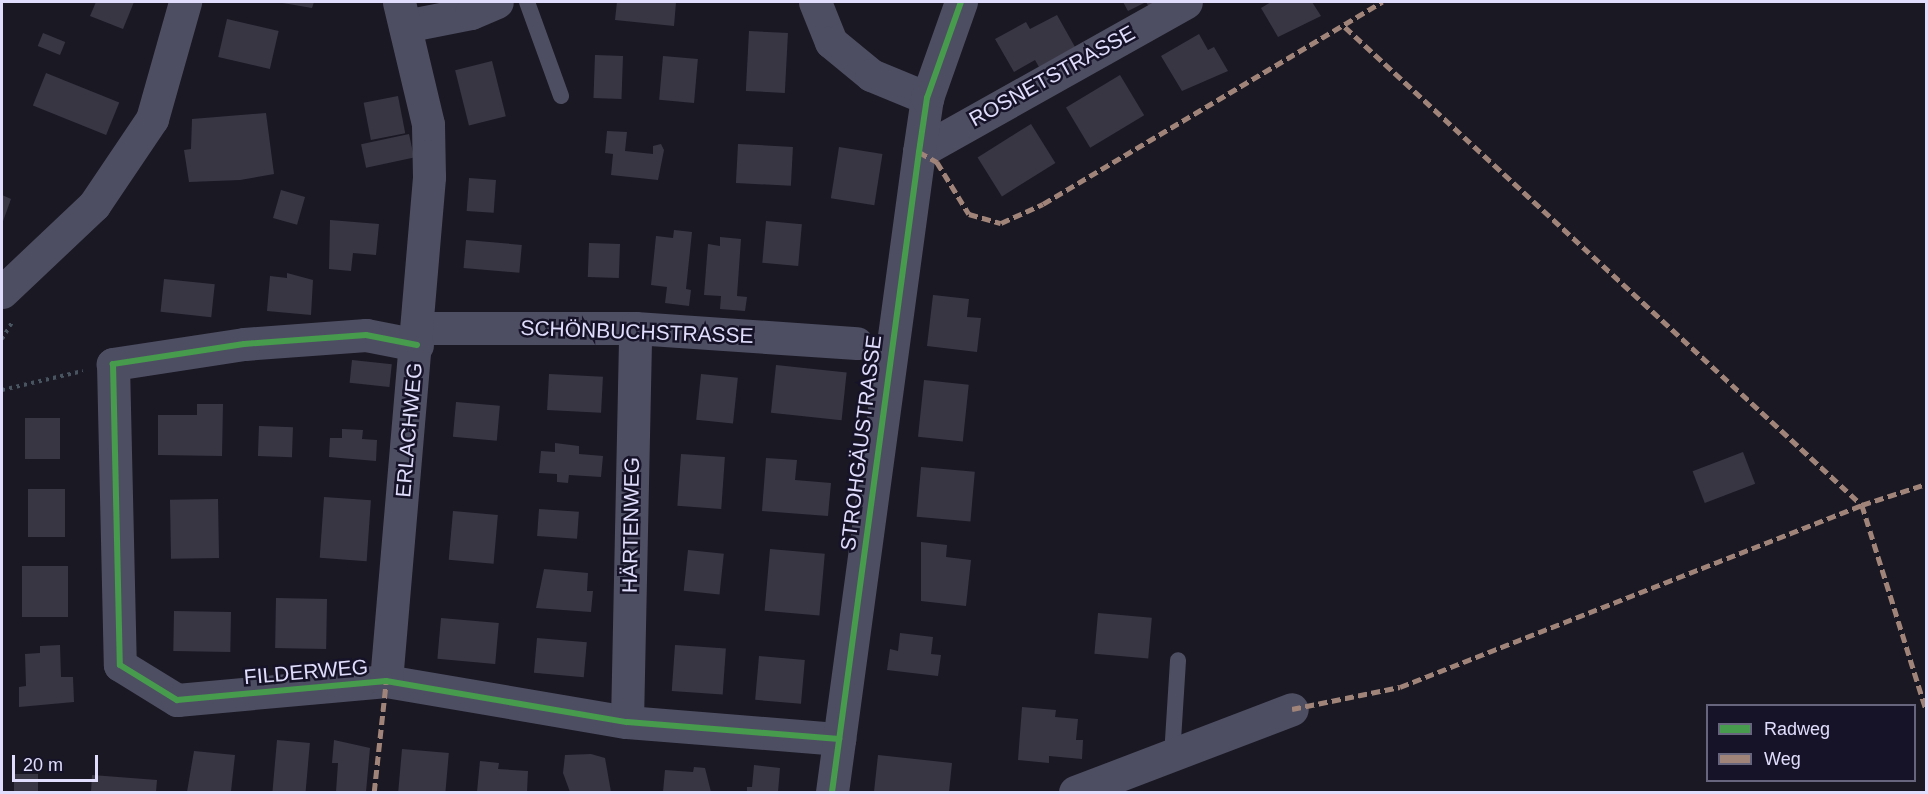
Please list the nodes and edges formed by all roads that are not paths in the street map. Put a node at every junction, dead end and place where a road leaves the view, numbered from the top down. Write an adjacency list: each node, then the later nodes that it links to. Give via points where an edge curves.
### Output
1 (185, 2): 11 (street, via 152,119 94,205)
2 (497, 2): 7 (street, via 471,13)
3 (527, 2): 8 (lane)
4 (815, 2): 9 (street, via 831,42 871,75)
5 (961, 2): 9 (street)
6 (1186, 2): 10 (street, ROSNETSTRASSE)
7 (402, 14): 13 (street, ERLACHWEG, via 428,124 429,177)
8 (561, 96)
9 (927, 98): 10 (street, STROHGÄUSTRASSE)
10 (919, 152): 20 (street, STROHGÄUSTRASSE)
11 (2, 292)
12 (635, 328): 13 (street, SCHÖNBUCHSTRASSE); 14 (street, SCHÖNBUCHSTRASSE); 19 (street, HÄRTENWEG)
13 (418, 336): 15 (street, SCHÖNBUCHSTRASSE, via 366,335 244,344); 17 (street, ERLACHWEG)
14 (856, 343)
15 (113, 364): 17 (street, FILDERWEG, via 120,665 177,700)
16 (1178, 660): 21 (lane)
17 (386, 681): 19 (street, FILDERWEG)
18 (1292, 709): 21 (street)
19 (627, 722): 20 (street, FILDERWEG)
20 (839, 739): 22 (street, STROHGÄUSTRASSE)
21 (1172, 756): 23 (street)
22 (832, 792)
23 (1075, 792)

